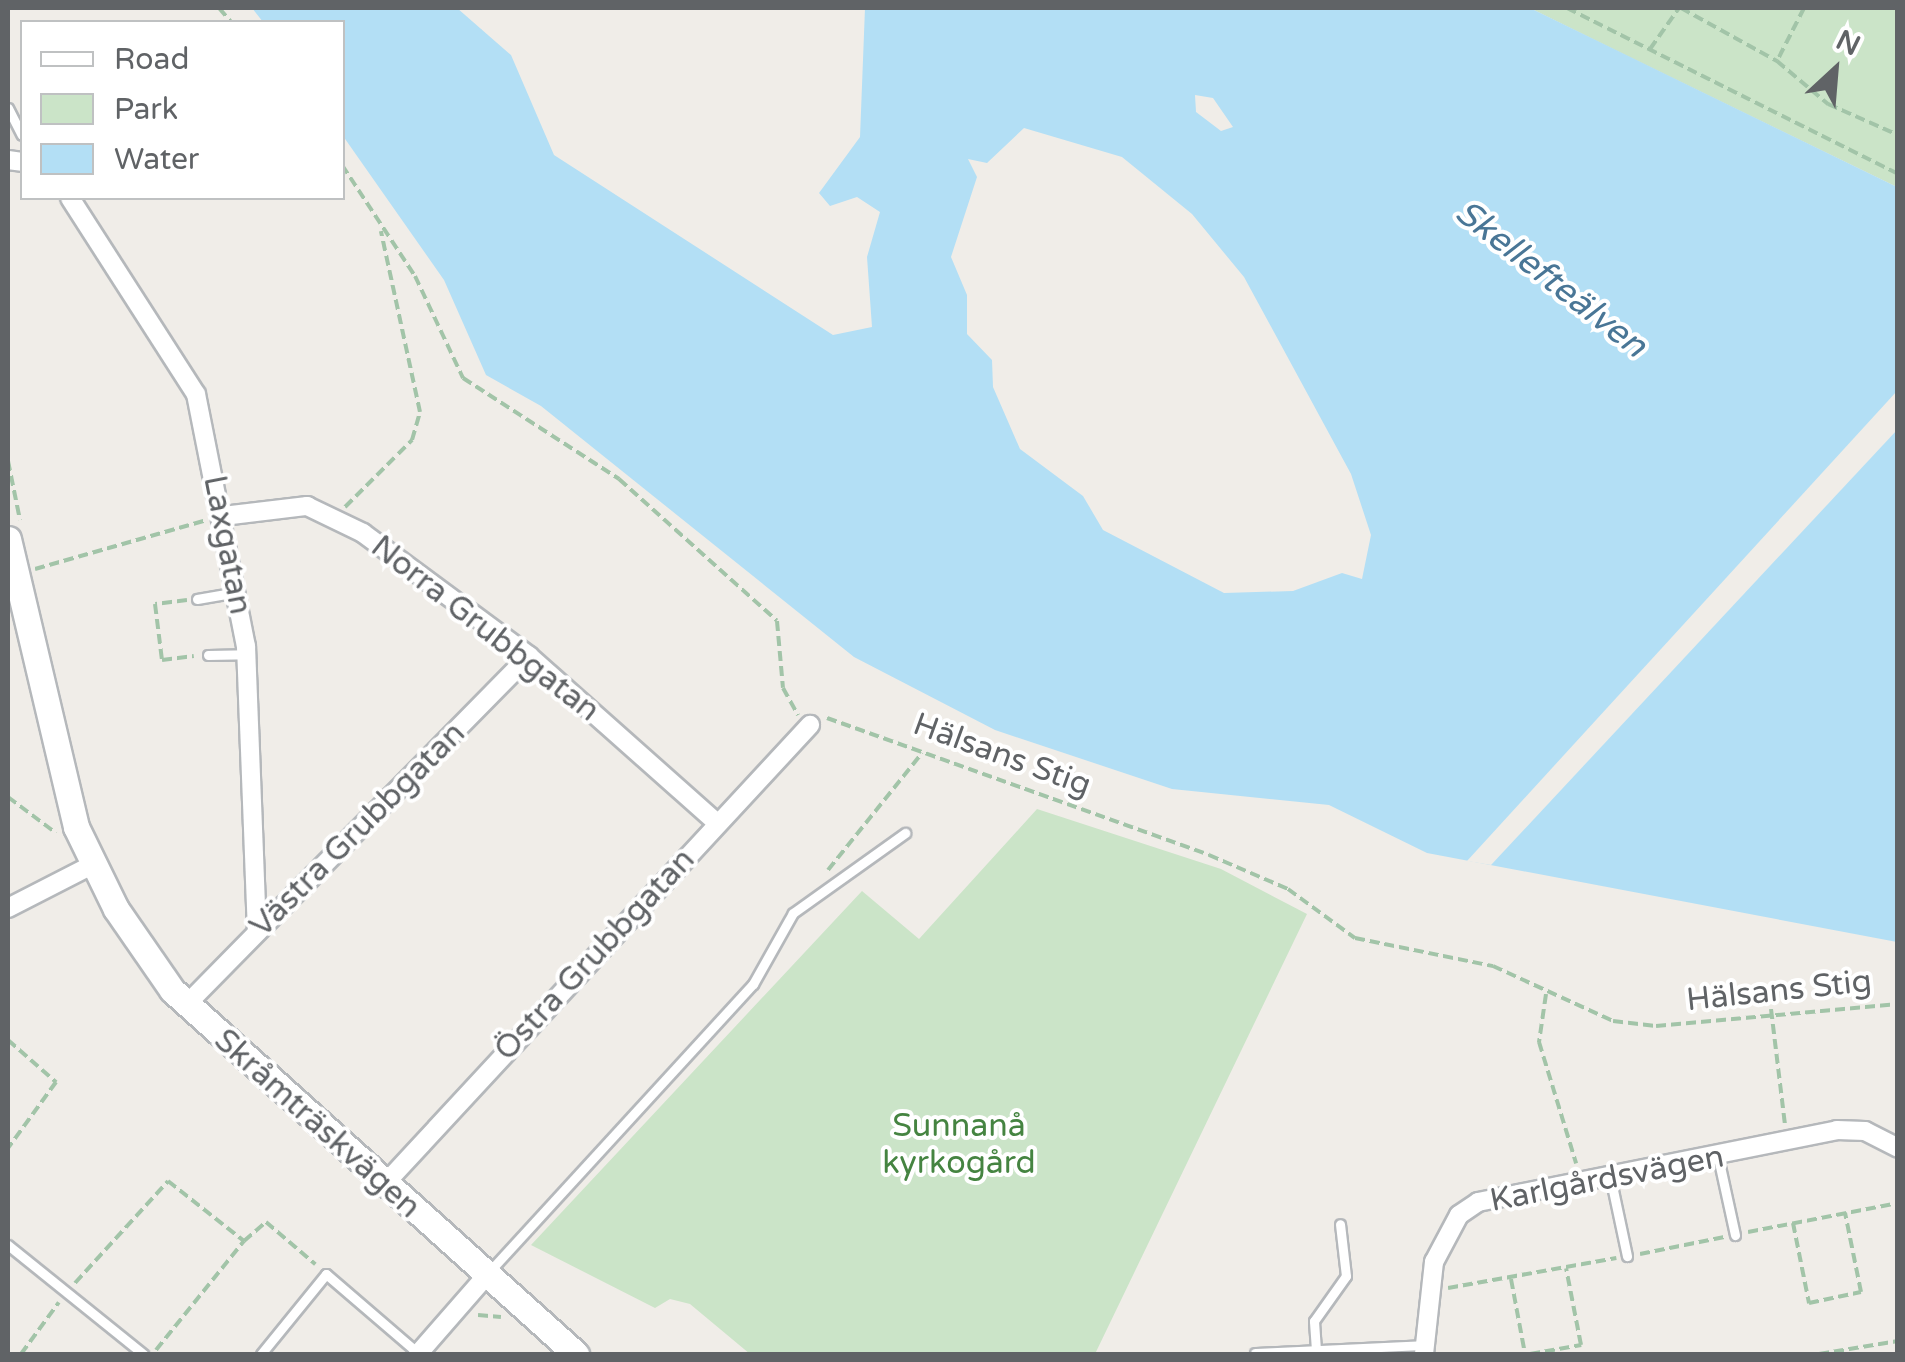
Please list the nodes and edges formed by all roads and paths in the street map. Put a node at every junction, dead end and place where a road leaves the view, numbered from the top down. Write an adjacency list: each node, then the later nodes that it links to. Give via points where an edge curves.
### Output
1 (1568, 8): 4 (path)
2 (1680, 8): 4 (path); 5 (path)
3 (1804, 8): 5 (path)
4 (1650, 49): 10 (path)
5 (1778, 61): 8 (path, via 1828,104)
6 (8, 108): 7 (lane)
7 (20, 131)
8 (1898, 135)
9 (345, 170): 12 (path)
10 (1898, 174)
11 (71, 200): 14 (street, Laxgatan, via 176,352 196,394)
12 (379, 225): 15 (path, via 420,412 412,440 362,484); 24 (path, via 463,378 619,480 777,621 788,706)
13 (8, 461): 16 (path)
14 (223, 516): 15 (street, Norra Grubbgatan, via 283,504); 17 (path); 19 (street, Laxgatan)
15 (338, 520): 23 (street, Norra Grubbgatan)
16 (19, 542): 17 (path); 29 (main road, Skråmträskvägen, via 50,728)
17 (30, 571): 18 (path)
18 (34, 589)
19 (236, 592): 20 (lane); 22 (street, Laxgatan)
20 (197, 599): 21 (path, via 155,604 162,660)
21 (208, 654): 22 (lane)
22 (247, 654): 32 (street, Laxgatan)
23 (529, 656): 27 (street, Norra Grubbgatan); 32 (street, Västra Grubbgatan)
24 (810, 724): 25 (path, Hälsans Stig, via 837,718); 27 (street, Östra Grubbgatan)
25 (924, 752): 30 (path); 33 (path, Hälsans Stig, via 1288,889 1354,938 1493,966)
26 (8, 797): 29 (path, via 57,834)
27 (717, 822): 44 (street, Östra Grubbgatan)
28 (904, 833): 30 (lane)
29 (86, 867): 31 (street); 34 (main road, Skråmträskvägen)
30 (818, 887): 55 (lane, via 770,941 753,984)
31 (8, 908)
32 (257, 932): 34 (street, Västra Grubbgatan)
33 (1546, 994): 36 (path, Hälsans Stig, via 1613,1021 1656,1026); 43 (path, via 1539,1042)
34 (187, 1004): 44 (main road, Skråmträskvägen)
35 (1898, 1004): 36 (path, Hälsans Stig)
36 (1771, 1010): 38 (path)
37 (8, 1040): 39 (path, via 56,1082)
38 (1791, 1141): 40 (street, Karlgårdsvägen, via 1865,1131); 41 (street, Karlgårdsvägen)
39 (8, 1148)
40 (1898, 1148)
41 (1718, 1157): 42 (street, Karlgårdsvägen); 49 (lane)
42 (1610, 1176): 43 (street, Karlgårdsvägen); 52 (lane)
43 (1583, 1182): 57 (street, Karlgårdsvägen, via 1469,1208 1446,1238)
44 (382, 1187): 55 (main road, Skråmträskvägen)
45 (1898, 1202): 46 (path)
46 (1845, 1213): 47 (path); 47 (path, via 1861,1292 1809,1302)
47 (1793, 1223): 49 (path)
48 (1340, 1224): 62 (lane, via 1346,1276 1314,1321)
49 (1735, 1235): 52 (path)
50 (244, 1241): 54 (path, via 266,1222); 58 (path, via 168,1181); 66 (path)
51 (8, 1245): 58 (lane)
52 (1627, 1256): 53 (path)
53 (1566, 1268): 56 (path); 71 (path, via 1582,1345)
54 (326, 1274): 67 (lane); 68 (lane)
55 (486, 1275): 68 (street); 69 (main road, Skråmträskvägen)
56 (1511, 1279): 57 (path); 71 (path)
57 (1429, 1290): 63 (street, Karlgårdsvägen)
58 (66, 1292): 64 (path); 65 (lane)
59 (503, 1318): 60 (path, via 488,1312)
60 (464, 1328)
61 (1898, 1340): 72 (path)
62 (1316, 1350): 63 (lane); 70 (lane)
63 (1424, 1350)
64 (24, 1354)
65 (144, 1354)
66 (153, 1354)
67 (262, 1354)
68 (419, 1354)
69 (576, 1354)
70 (1256, 1354)
71 (1528, 1354)
72 (1819, 1354)

